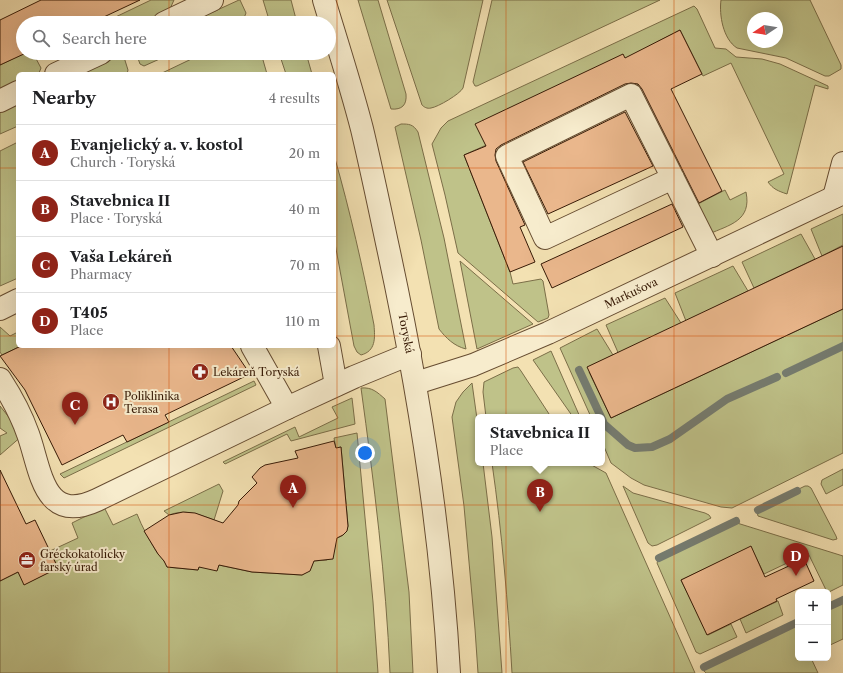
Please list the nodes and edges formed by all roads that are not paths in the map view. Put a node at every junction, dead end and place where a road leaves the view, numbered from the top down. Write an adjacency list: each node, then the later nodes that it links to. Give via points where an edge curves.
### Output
1 (212, 0): 3 (street)
2 (324, 0): 4 (street, Toryská)
3 (179, 16)
4 (329, 16)
5 (336, 40): 18 (street, Toryská, via 362,128)
6 (86, 60): 7 (street)
7 (60, 72)
8 (16, 93): 9 (street)
9 (0, 100)
10 (843, 163): 12 (street)
11 (673, 178): 11 (street, via 631,95 507,156 545,238); 13 (street)
12 (839, 195): 13 (street, Markušova)
13 (712, 256): 20 (street, Markušova, via 548,333 473,364)
14 (16, 301): 15 (street)
15 (0, 309)
16 (253, 348): 22 (street)
17 (329, 348): 21 (street)
18 (410, 354): 20 (street, Toryská); 21 (street)
19 (0, 379): 22 (street, via 28,434 42,480 50,495 57,502 75,507 97,500)
20 (416, 383): 23 (street, Toryská, via 446,612)
21 (336, 385): 22 (street)
22 (287, 408)
23 (448, 673)

